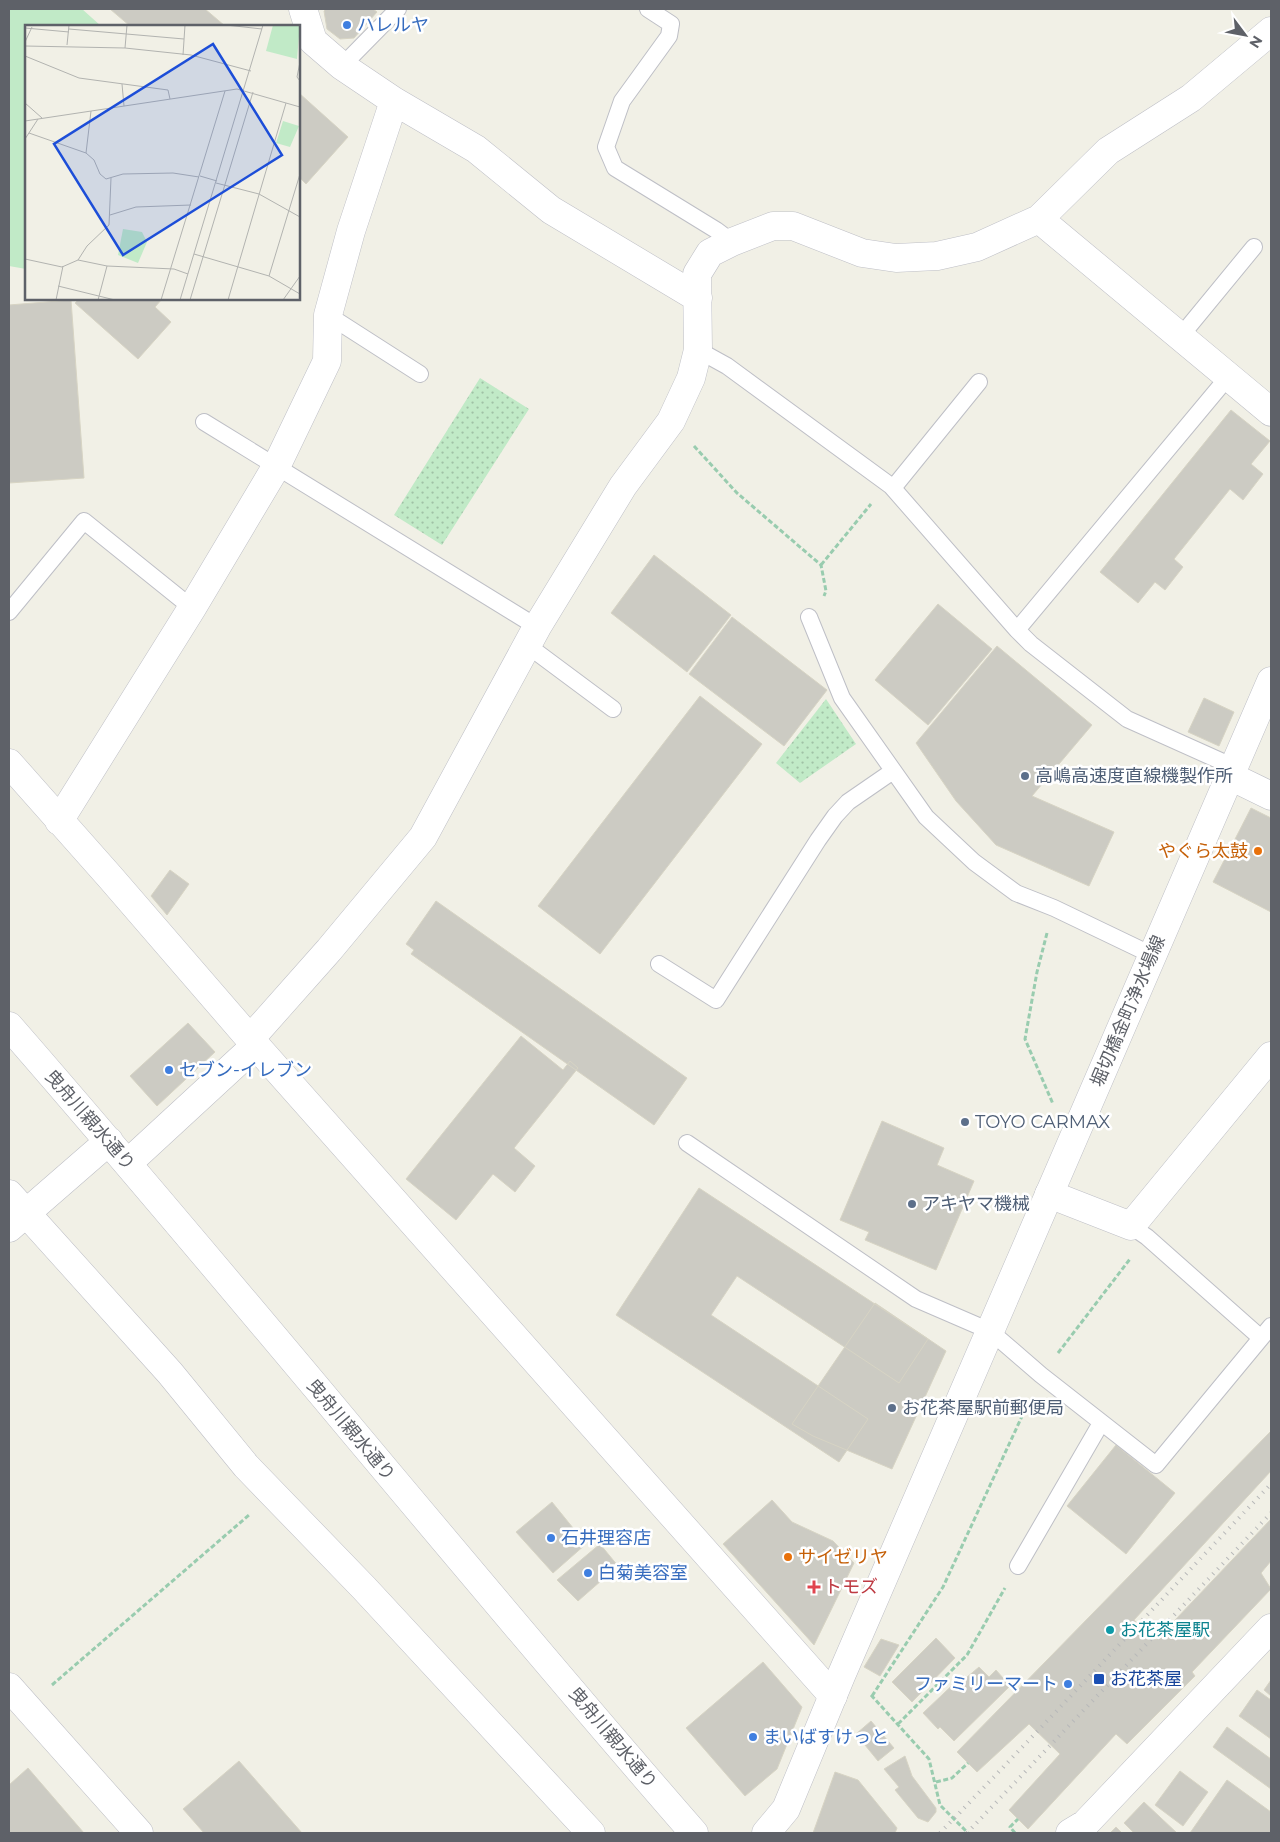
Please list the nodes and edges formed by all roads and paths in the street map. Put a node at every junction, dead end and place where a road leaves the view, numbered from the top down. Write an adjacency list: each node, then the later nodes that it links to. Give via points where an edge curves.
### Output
1 (303, 9): 5 (street, via 313,41)
2 (398, 9): 5 (lane)
3 (648, 9): 8 (lane, via 672,24 669,36 622,101 606,148 614,168)
4 (1271, 31): 7 (street, via 1192,98 1108,151)
5 (342, 66): 6 (street)
6 (394, 101): 10 (street, via 476,150 551,210); 11 (street, via 351,231)
7 (1040, 219): 8 (street, via 977,247 937,256 896,258 862,253 794,226 773,226); 12 (street)
8 (732, 242): 10 (street, via 710,253 697,274)
9 (1254, 247): 12 (lane)
10 (698, 298): 13 (street)
11 (328, 315): 14 (lane); 20 (street, via 327,361)
12 (1180, 337): 15 (street)
13 (698, 350): 18 (street, via 691,378); 21 (lane, via 727,366)
14 (420, 374)
15 (1228, 377): 17 (street); 26 (lane)
16 (978, 382): 21 (lane)
17 (1271, 412)
18 (671, 421): 22 (path, via 737,493); 27 (street, via 622,486)
19 (204, 422): 20 (lane)
20 (276, 467): 23 (street); 27 (lane)
21 (893, 488): 22 (path, via 881,492); 26 (lane)
22 (821, 565): 25 (path, via 826,591)
23 (192, 608): 24 (lane, via 84,521); 34 (street)
24 (9, 612)
25 (809, 617): 31 (lane, via 842,698)
26 (1017, 630): 32 (lane, via 1127,719)
27 (532, 636): 29 (lane); 39 (street, via 423,837)
28 (1271, 681): 32 (street, 堀切橋金町浄水場線)
29 (613, 709)
30 (9, 763): 34 (street)
31 (893, 771): 35 (lane, via 926,817 974,862 1016,893); 37 (lane, via 848,802 835,816 716,1000)
32 (1232, 771): 33 (street); 36 (street, 堀切橋金町浄水場線)
33 (1271, 796)
34 (59, 820): 39 (street)
35 (1054, 908): 36 (lane); 41 (path, via 1036,972 1025,1039 1057,1113)
36 (1152, 955): 41 (street, 堀切橋金町浄水場線)
37 (658, 964)
38 (9, 1026): 42 (street, 曳舟川親水通り)
39 (253, 1042): 44 (street); 56 (street)
40 (1271, 1056): 48 (street)
41 (1077, 1130): 46 (street, 堀切橋金町浄水場線)
42 (109, 1141): 44 (street, 曳舟川親水通り); 47 (street)
43 (686, 1144): 49 (lane, via 916,1298)
44 (128, 1163): 66 (street, 曳舟川親水通り, via 348,1428)
45 (9, 1194): 47 (street)
46 (1049, 1194): 48 (street); 49 (street, 堀切橋金町浄水場線)
47 (17, 1221): 53 (street, via 170,1372)
48 (1139, 1231): 50 (lane); 51 (path)
49 (990, 1331): 51 (lane); 56 (street, 堀切橋金町浄水場線)
50 (1266, 1332): 52 (lane, via 1156,1465)
51 (1041, 1375): 52 (lane); 58 (path, via 943,1587)
52 (1102, 1423): 54 (lane)
53 (273, 1495): 59 (path); 65 (street, via 364,1588)
54 (1018, 1566): 60 (path, via 967,1655)
55 (1271, 1628): 70 (street, via 1085,1824)
56 (837, 1686): 58 (path); 67 (street, 堀切橋金町浄水場線, via 786,1809)
57 (9, 1687): 59 (street)
58 (872, 1696): 60 (path)
59 (27, 1707): 64 (street)
60 (898, 1724): 62 (path, via 929,1759)
61 (968, 1763): 62 (path, via 952,1778)
62 (936, 1782): 68 (path, via 940,1805)
63 (1018, 1820): 69 (path, via 1010,1827)
64 (139, 1833)
65 (591, 1833)
66 (694, 1833)
67 (766, 1833)
68 (968, 1833)
69 (1015, 1833)
70 (1070, 1833)

